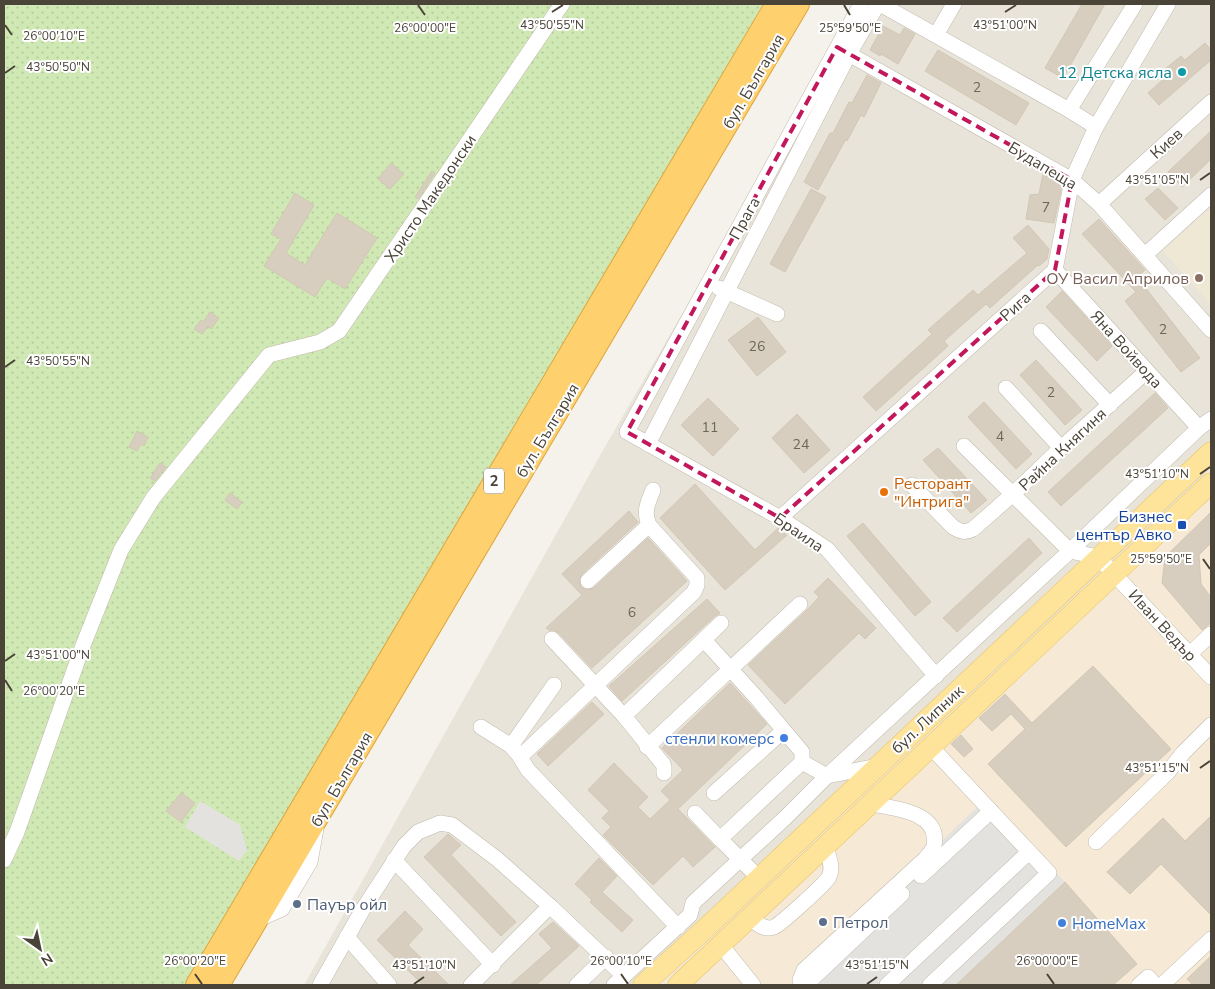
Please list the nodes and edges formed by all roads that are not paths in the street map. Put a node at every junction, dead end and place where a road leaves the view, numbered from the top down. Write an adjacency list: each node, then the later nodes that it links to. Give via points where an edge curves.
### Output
1 (562, 4): 74 (street, Христо Македонски, via 339,331 320,342 270,355 154,498 121,550 82,648 18,832)
2 (777, 4): 88 (highway, бул. България / 2)
3 (798, 4): 89 (highway, бул. България / 2)
4 (861, 4): 10 (street, Прага)
5 (879, 4): 9 (street); 10 (street)
6 (954, 4): 9 (street)
7 (1135, 4): 12 (street)
8 (1168, 4): 13 (street)
9 (936, 35): 12 (street)
10 (843, 51): 14 (street, Будапеща); 19 (street, Прага); 20 (street)
11 (1211, 102): 16 (street, Киев)
12 (1069, 110): 13 (street)
13 (1096, 127): 14 (street)
14 (1072, 180): 16 (street, Будапеща); 18 (street)
15 (1211, 195): 17 (street)
16 (1099, 204): 17 (street, Будапеща)
17 (1144, 255): 22 (street, Будапеща)
18 (1055, 270): 24 (street, Яна Войвода); 38 (street, Рига)
19 (708, 283): 20 (street); 29 (street, Прага)
20 (726, 292): 21 (street); 30 (street)
21 (777, 314)
22 (1211, 330)
23 (1041, 331): 26 (street)
24 (1147, 370): 26 (street, Райна Княгиня); 28 (street, Яна Войвода)
25 (1006, 388): 32 (street)
26 (1110, 405): 32 (street, Райна Княгиня)
27 (1211, 419): 28 (street)
28 (1199, 428): 40 (street)
29 (627, 432): 30 (street, Браила)
30 (648, 444): 38 (street, Браила)
31 (964, 446): 37 (street)
32 (1061, 448): 37 (street, Райна Княгиня)
33 (1211, 452): 41 (main road, бул. Липник)
34 (1211, 483): 42 (main road, бул. Липник)
35 (912, 485): 37 (street, via 960,532 973,528)
36 (653, 490): 39 (street, via 645,509)
37 (1014, 494): 40 (street, Райна Княгиня)
38 (780, 518): 51 (street, Браила, via 827,549)
39 (649, 525): 43 (street); 54 (street, via 691,571 697,585 694,592)
40 (1070, 551): 41 (street); 51 (street)
41 (1098, 557): 42 (street, Иван Ведър); 63 (main road, бул. Липник)
42 (1114, 574): 49 (street, Иван Ведър); 60 (main road, бул. Липник)
43 (588, 581)
44 (800, 604): 50 (street)
45 (721, 623): 48 (street)
46 (1211, 634): 49 (street)
47 (552, 639): 54 (street)
48 (704, 640): 50 (street); 55 (street)
49 (1190, 654): 52 (street, Иван Ведър)
50 (731, 669): 58 (street); 59 (street)
51 (936, 676): 65 (street)
52 (1211, 676)
53 (554, 685): 61 (street)
54 (596, 686): 55 (street); 61 (street)
55 (624, 716): 59 (street)
56 (1211, 725): 71 (street)
57 (481, 726): 61 (street)
58 (783, 731): 62 (street, via 802,752); 66 (street)
59 (648, 747): 64 (street, via 664,767)
60 (931, 748): 67 (main road, бул. Липник); 68 (street)
61 (516, 752): 79 (street, via 528,770)
62 (802, 762): 65 (street); 70 (street)
63 (878, 766): 65 (street); 76 (main road, бул. Липник)
64 (664, 772)
65 (827, 776): 73 (street)
66 (714, 793)
67 (871, 804): 83 (main road, бул. Липник); 97 (street, via 900,809 926,819 934,831 934,847 925,859 804,970)
68 (991, 811): 72 (street); 98 (street, via 812,979)
69 (695, 813): 70 (street)
70 (720, 839): 73 (street)
71 (1096, 842)
72 (1029, 852): 99 (street); 100 (street, via 1049,873)
73 (741, 858): 76 (street); 78 (street, via 693,904)
74 (4, 860)
75 (394, 860): 77 (street, via 418,832 440,822 452,825); 81 (street); 85 (street)
76 (758, 878): 80 (main road, бул. Липник)
77 (550, 906): 84 (street); 85 (street)
78 (690, 915): 79 (street); 80 (street)
79 (678, 927): 86 (street)
80 (705, 929): 83 (main road); 94 (main road, бул. Липник)
81 (347, 937): 90 (street); 91 (street)
82 (1211, 939): 87 (street)
83 (721, 945): 95 (main road, бул. Липник); 96 (street)
84 (606, 958): 86 (street); 93 (street)
85 (493, 965): 92 (street)
86 (619, 981)
87 (1169, 983)
88 (197, 985)
89 (218, 985)
90 (320, 985)
91 (389, 985)
92 (471, 985)
93 (577, 985)
94 (643, 985)
95 (678, 985)
96 (753, 985)
97 (801, 985)
98 (810, 985)
99 (887, 985)
100 (930, 985)
101 (1139, 985): 102 (street, via 1148,978)
102 (1155, 985)

